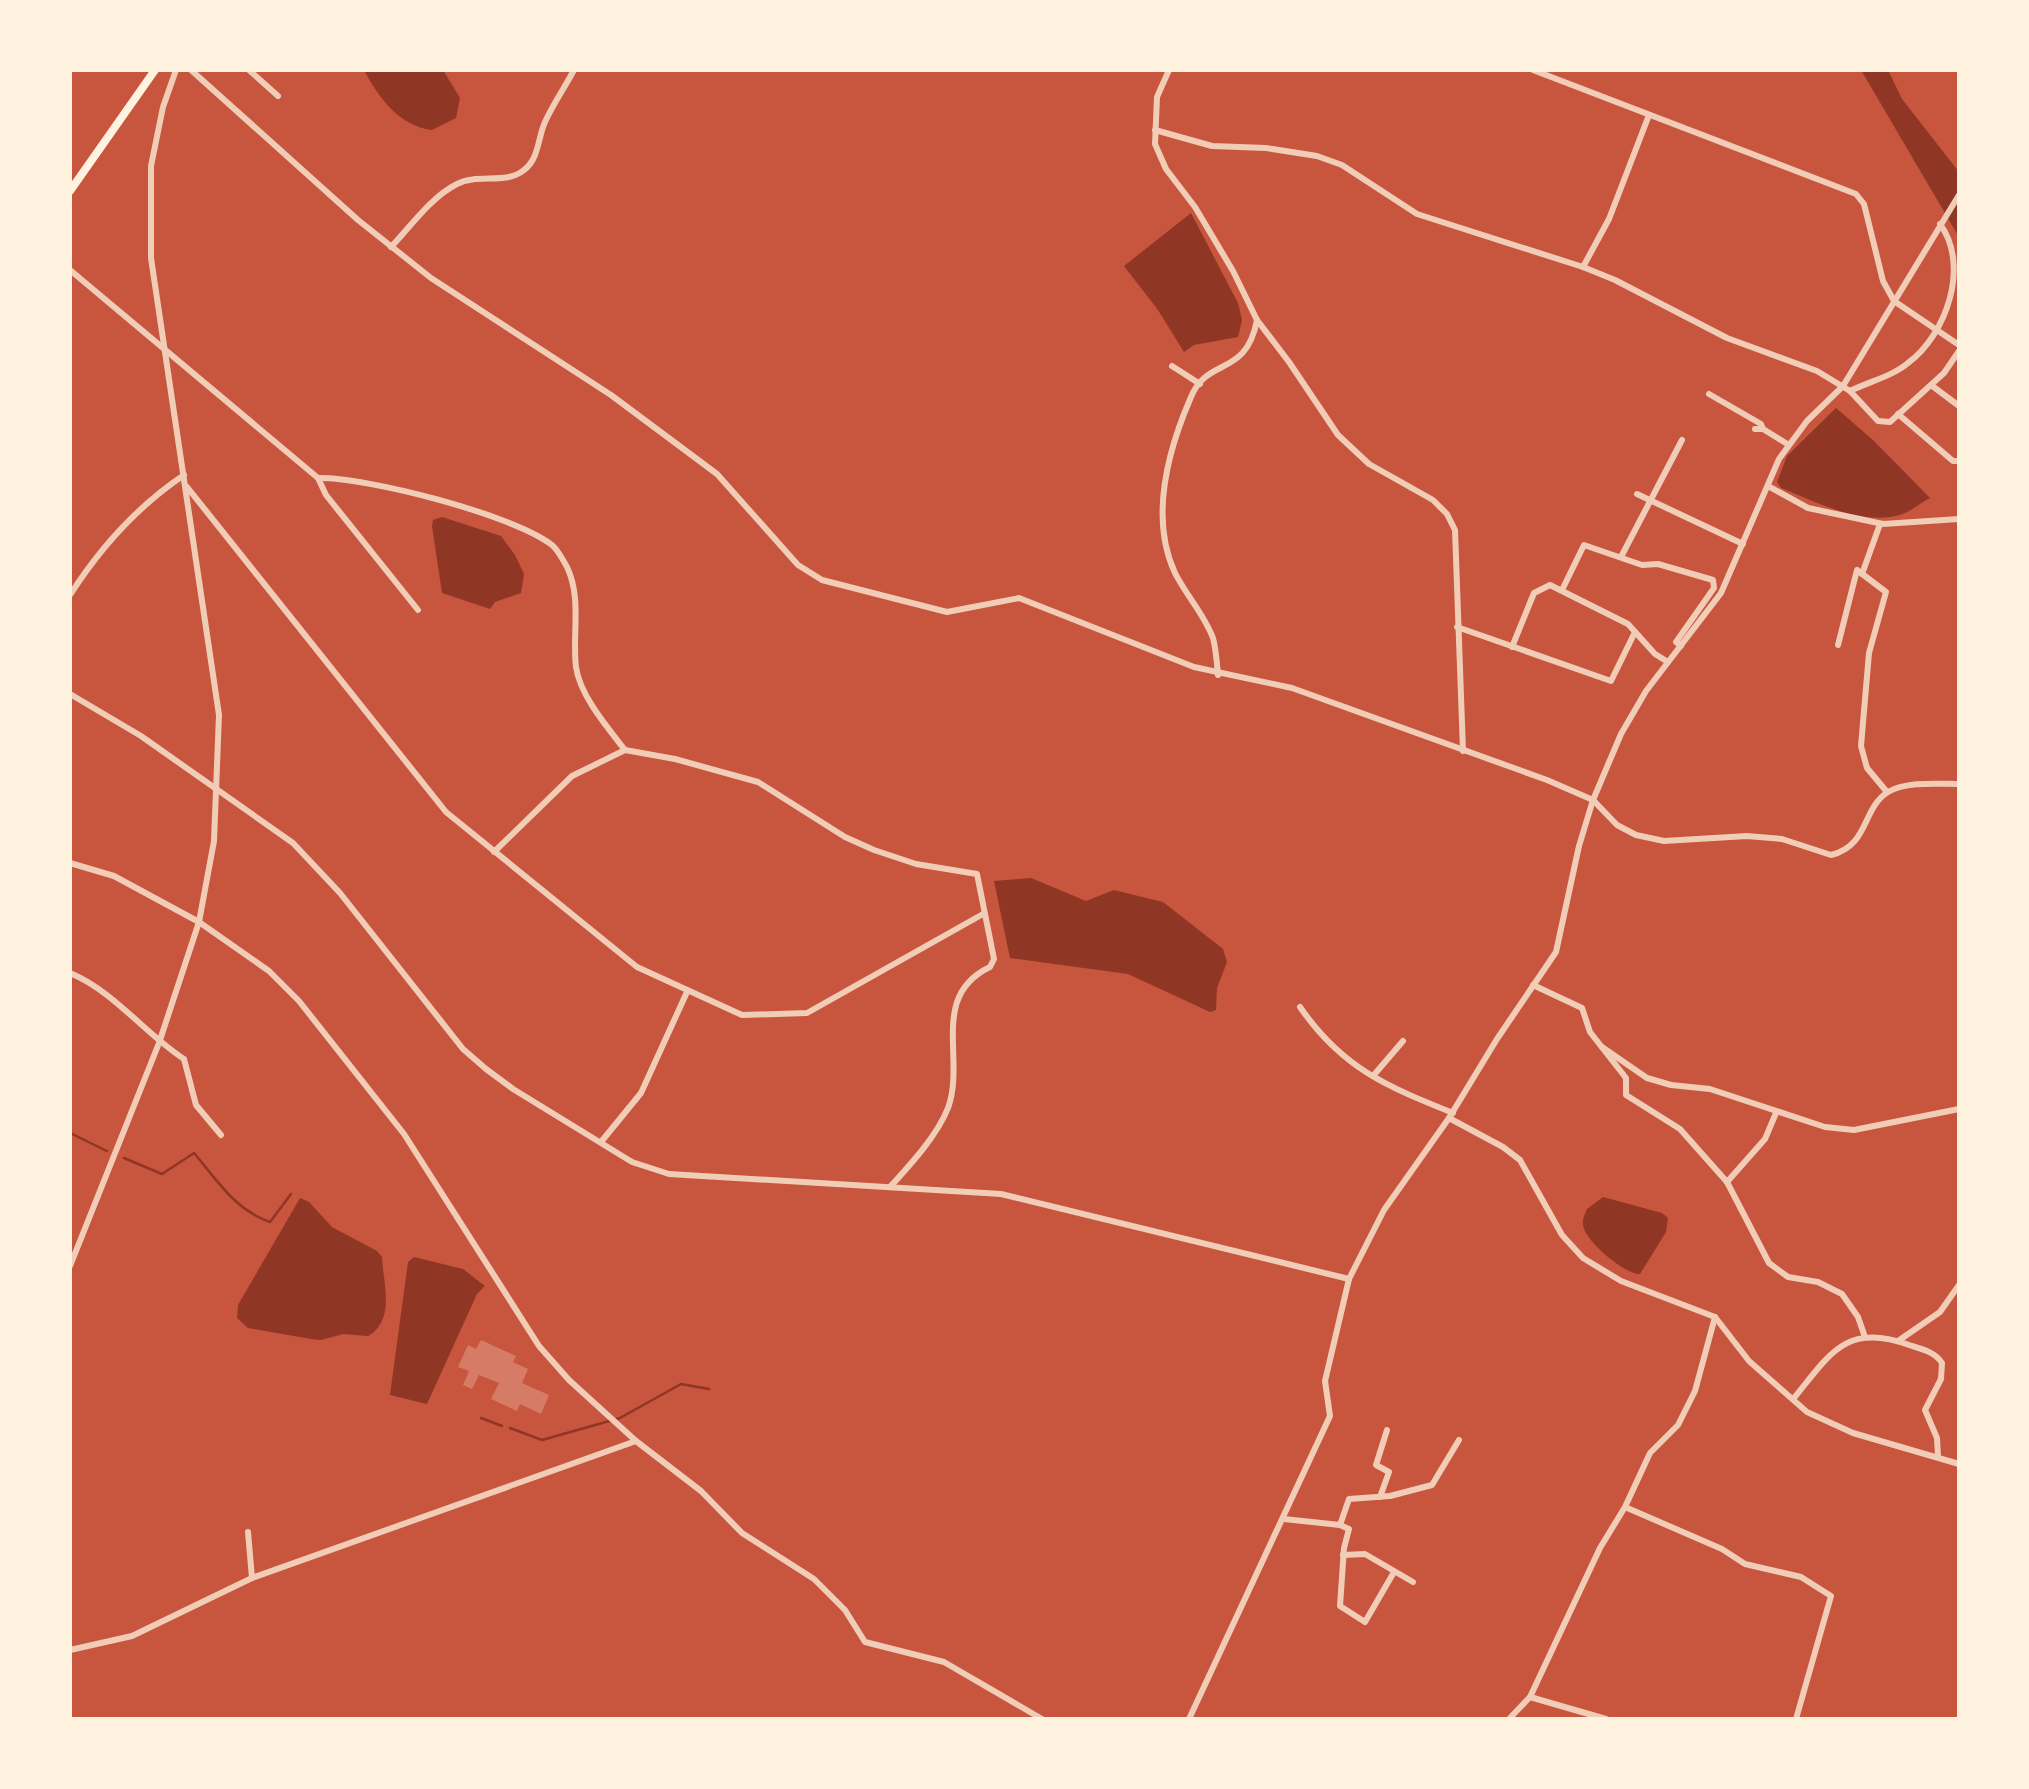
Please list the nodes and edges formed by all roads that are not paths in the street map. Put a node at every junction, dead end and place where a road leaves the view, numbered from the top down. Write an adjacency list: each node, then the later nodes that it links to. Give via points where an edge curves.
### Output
1 (155, 70): 13 (main road)
2 (176, 70): 23 (street, via 151,166 151,258)
3 (191, 70): 16 (street)
4 (249, 70): 10 (street)
5 (574, 70): 16 (street, via 545,122 533,160 524,170 512,177 478,177 457,183)
6 (1169, 70): 12 (street, via 1157,97)
7 (1533, 70): 9 (street)
8 (1558, 70): 9 (street)
9 (1555, 78): 11 (street)
10 (278, 96)
11 (1649, 115): 17 (street, via 1609,219); 19 (street, via 1856,194 1864,204 1883,281)
12 (1155, 130): 17 (street, via 1212,146 1317,156 1352,171 1417,214); 20 (street, via 1155,144 1166,169 1195,206)
13 (70, 191)
14 (1959, 195): 15 (street)
15 (1942, 221): 19 (street); 21 (street, via 1951,239 1953,267 1947,309)
16 (391, 247): 58 (street, via 667,435 717,474 798,565 822,580 947,612 1018,598)
17 (1583, 267): 28 (street, via 1727,338 1807,366)
18 (70, 270): 23 (street)
19 (1894, 301): 21 (street); 28 (street)
20 (1257, 320): 26 (street, via 1245,354); 52 (street, via 1338,435 1367,463 1433,500 1447,514 1455,530)
21 (1938, 331): 22 (street); 29 (street, via 1908,364)
22 (1959, 345)
23 (162, 348): 38 (street); 39 (street)
24 (1959, 351): 27 (street)
25 (1172, 366): 26 (street)
26 (1200, 384): 58 (street, via 1193,391 1169,456 1164,543 1175,573 1213,639)
27 (1931, 385): 31 (street); 32 (street)
28 (1843, 386): 29 (street); 36 (street)
29 (1850, 391): 32 (street, via 1878,421 1890,422)
30 (1709, 394): 34 (street)
31 (1959, 406)
32 (1898, 414): 37 (street, via 1953,461)
33 (1755, 429): 34 (street)
34 (1763, 429): 36 (street)
35 (1682, 440): 43 (street)
36 (1789, 445): 41 (street)
37 (1959, 461)
38 (184, 475): 40 (street); 50 (street, via 126,523)
39 (318, 478): 51 (street, via 326,495); 60 (street, via 356,479 419,496 532,532 555,547 568,569 573,591 576,669)
40 (186, 485): 63 (street, via 219,715); 66 (street, via 446,812)
41 (1768, 486): 45 (street, via 1808,508); 46 (street)
42 (1637, 494): 43 (street)
43 (1650, 500): 46 (street); 47 (street)
44 (1959, 519): 45 (street)
45 (1880, 524): 48 (street)
46 (1742, 544): 55 (street, via 1721,593)
47 (1621, 557): 49 (street, via 1584,545); 55 (street, via 1713,580 1714,588 1676,642)
48 (1862, 574): 54 (street, via 1857,570); 64 (street, via 1886,592 1869,653 1861,747 1867,768)
49 (1562, 590): 53 (street); 56 (street, via 1550,585 1534,593)
50 (70, 595)
51 (418, 610)
52 (1457, 627): 56 (street); 61 (street)
53 (1635, 632): 56 (street, via 1611,681); 57 (street)
54 (1838, 645)
55 (1681, 646): 57 (street)
56 (1512, 647)
57 (1668, 662): 65 (street, via 1621,734)
58 (1218, 675): 61 (street, via 1292,688)
59 (70, 694): 63 (street)
60 (625, 750): 66 (street, via 572,776); 68 (street, via 758,782 874,850 916,864 977,874)
61 (1463, 751): 65 (street)
62 (1959, 784): 64 (street)
63 (218, 789): 69 (street); 82 (street, via 293,843 340,893 463,1049 513,1089)
64 (1887, 792): 65 (street, via 1852,845 1831,855 1782,839 1747,836 1664,841 1636,835 1618,825)
65 (1593, 800): 71 (street, via 1556,952)
66 (494, 852): 72 (street, via 637,967)
67 (70, 863): 69 (street, via 114,876)
68 (983, 914): 72 (street, via 807,1013 742,1015); 84 (street, via 993,959 990,967 965,986 955,1010 947,1109)
69 (199, 922): 75 (street); 94 (street, via 269,971 299,1001 404,1134 539,1346)
70 (70, 973): 75 (street, via 112,998)
71 (1533, 985): 76 (street, via 1582,1008 1590,1032); 80 (street)
72 (687, 992): 82 (street, via 641,1093)
73 (1300, 1007): 77 (street, via 1335,1051)
74 (1403, 1041): 77 (street)
75 (159, 1043): 81 (street, via 184,1059 196,1105); 85 (street)
76 (1601, 1046): 79 (street, via 1647,1078 1710,1089); 83 (street, via 1626,1078 1626,1095 1680,1129)
77 (1373, 1076): 80 (street)
78 (1959, 1109): 79 (street, via 1853,1130)
79 (1776, 1113): 83 (street, via 1765,1139)
80 (1451, 1115): 86 (street, via 1384,1210); 88 (street, via 1520,1160 1562,1235 1583,1258 1621,1281)
81 (220, 1135)
82 (601, 1142): 84 (street, via 632,1161 669,1174)
83 (1727, 1182): 89 (street, via 1769,1263 1788,1277 1818,1282 1842,1294)
84 (890, 1187): 86 (street, via 1001,1194)
85 (70, 1266)
86 (1349, 1279): 99 (street, via 1325,1381 1330,1416)
87 (1959, 1285): 90 (street, via 1940,1312)
88 (1715, 1317): 91 (street, via 1749,1361); 98 (street, via 1695,1391 1678,1425 1650,1452)
89 (1865, 1337): 90 (street); 91 (street, via 1846,1341 1828,1356)
90 (1898, 1341): 95 (street, via 1931,1353 1942,1363 1941,1379 1925,1410 1937,1438)
91 (1794, 1398): 95 (street, via 1807,1412 1853,1433)
92 (1386, 1430): 97 (street, via 1376,1465 1389,1472)
93 (1459, 1440): 97 (street, via 1432,1485)
94 (636, 1441): 104 (street); 108 (street, via 701,1491 742,1533 814,1579 845,1611 865,1642 944,1662)
95 (1938, 1457): 96 (street)
96 (1959, 1464)
97 (1380, 1497): 100 (street, via 1349,1499)
98 (1625, 1507): 107 (street, via 1600,1548); 112 (street, via 1722,1549 1745,1564 1801,1577 1830,1596)
99 (1284, 1519): 100 (street); 109 (street)
100 (1340, 1525): 102 (street, via 1349,1528)
101 (248, 1532): 104 (street)
102 (1343, 1555): 103 (street, via 1365,1554); 103 (street, via 1340,1606 1365,1622)
103 (1394, 1572): 105 (street)
104 (253, 1578): 106 (street, via 132,1636)
105 (1413, 1582)
106 (70, 1650)
107 (1530, 1697): 110 (street); 111 (street)
108 (1042, 1719)
109 (1188, 1719)
110 (1509, 1719)
111 (1606, 1719)
112 (1796, 1719)

